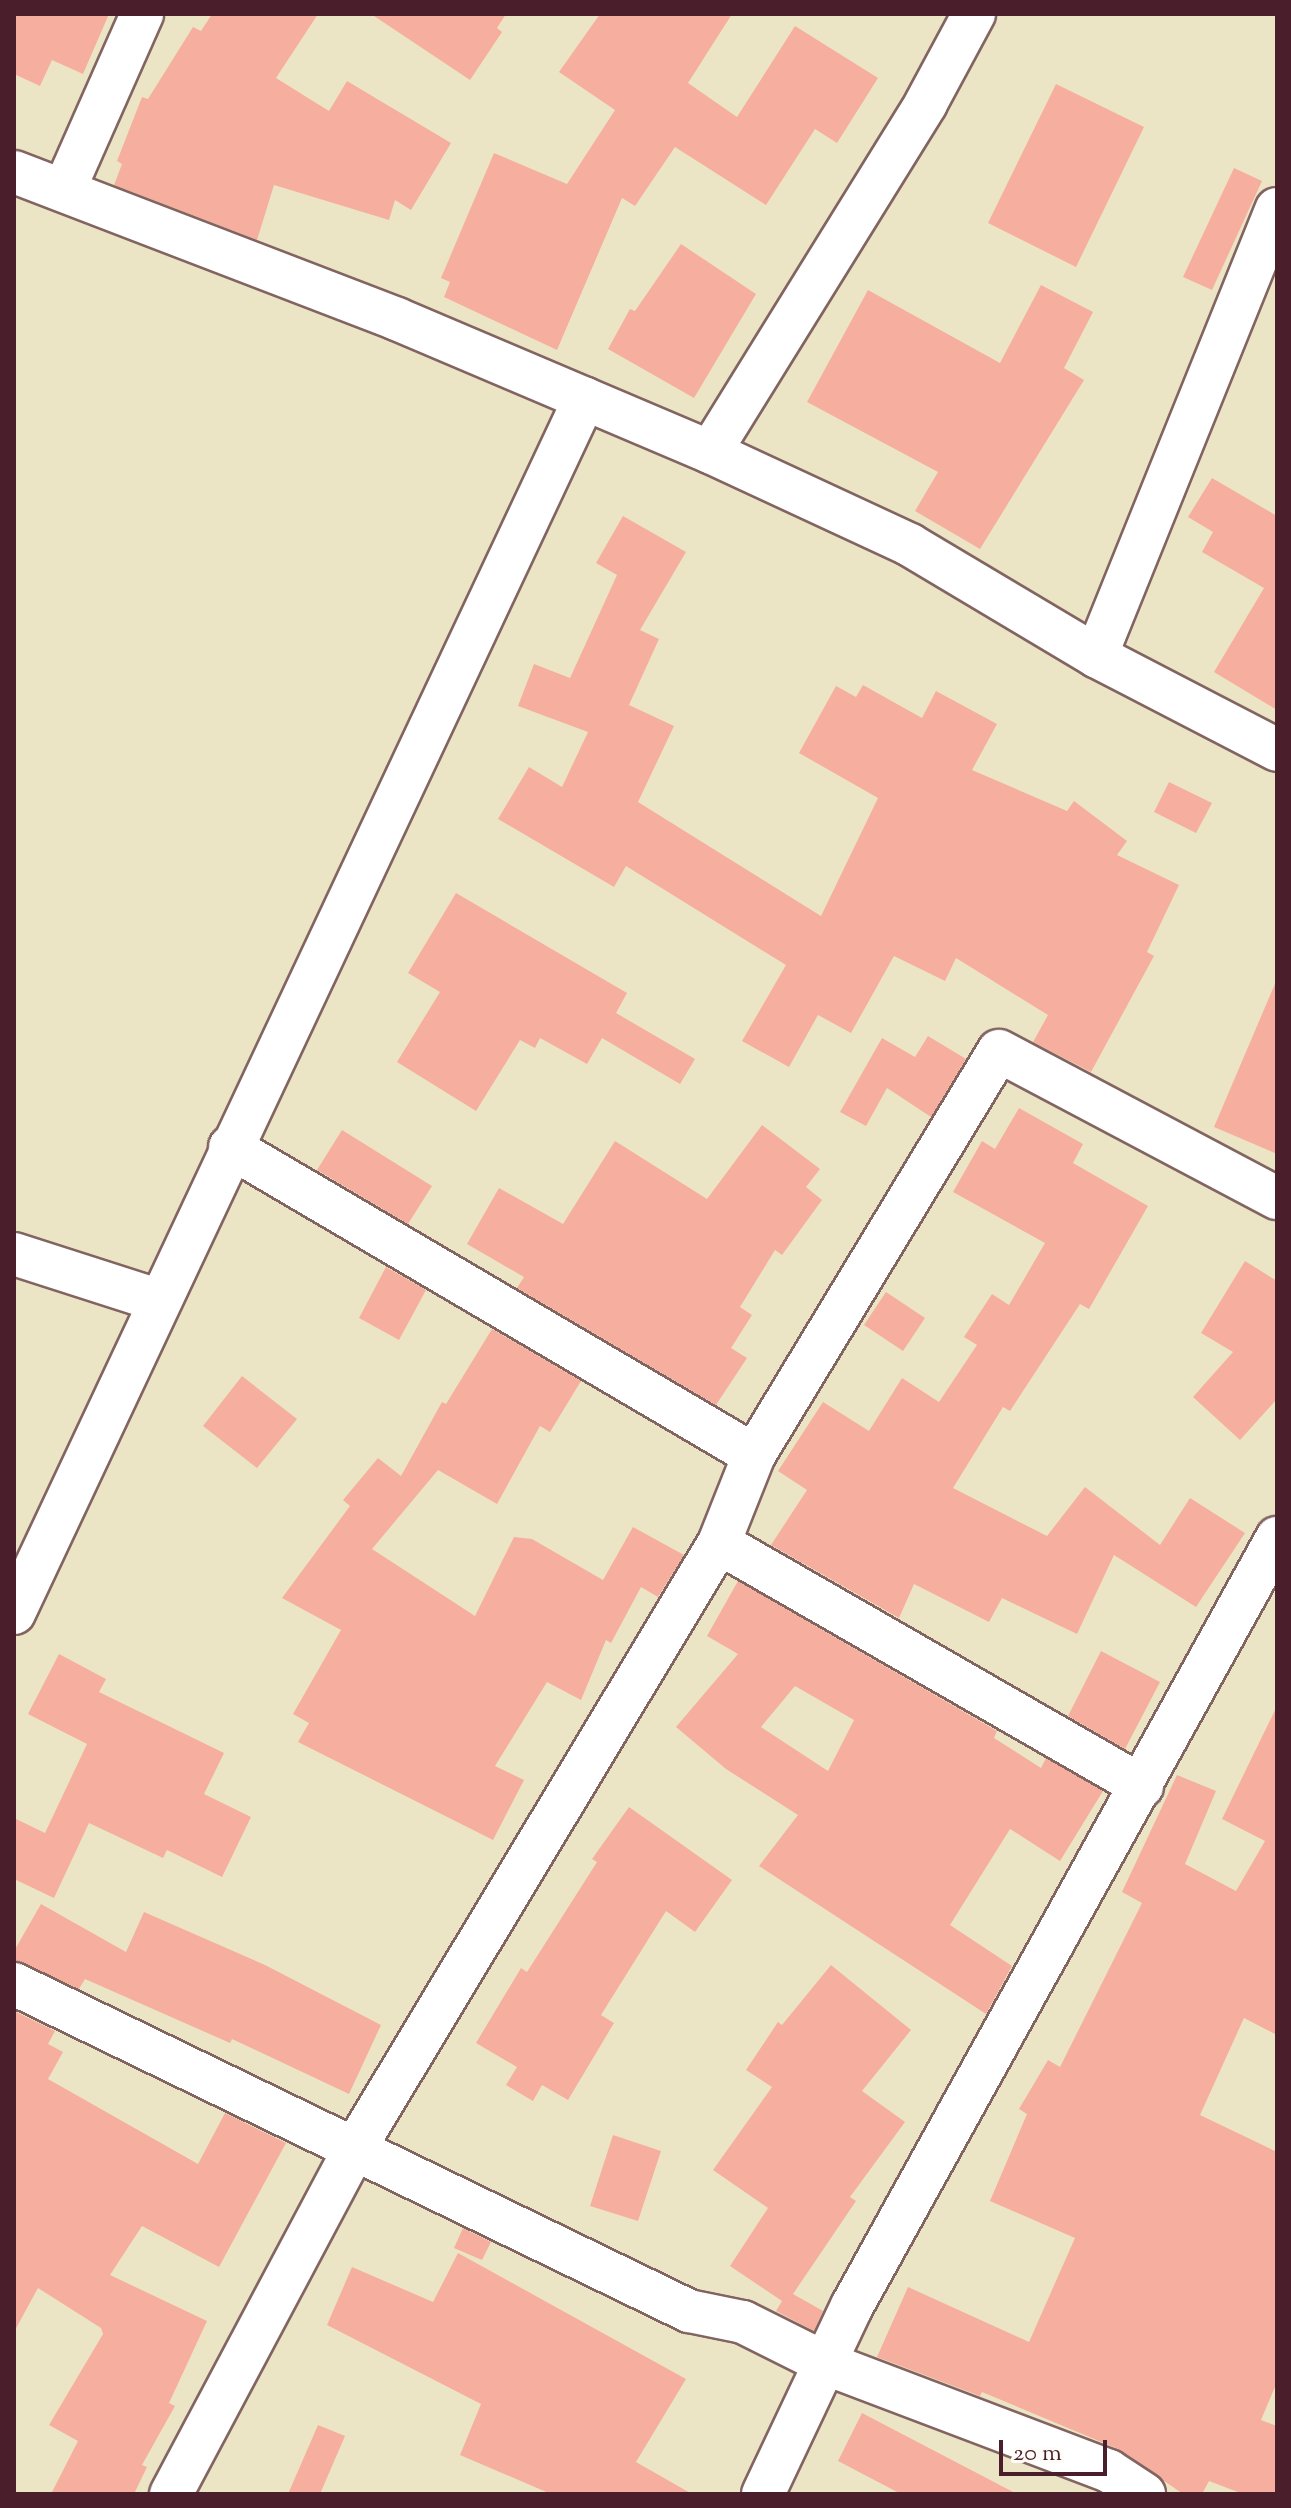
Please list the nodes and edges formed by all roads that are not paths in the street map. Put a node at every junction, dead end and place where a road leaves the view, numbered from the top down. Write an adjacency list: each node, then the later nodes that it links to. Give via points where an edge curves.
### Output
1 (142, 14): 4 (street)
2 (974, 14): 7 (street, via 926,103)
3 (14, 172): 4 (street)
4 (65, 188): 6 (street)
5 (1277, 209): 8 (street)
6 (585, 398): 7 (street); 10 (street)
7 (710, 452): 8 (street, via 910,545)
8 (1096, 656): 9 (street)
9 (1277, 750)
10 (230, 1147): 13 (street); 14 (street)
11 (1277, 1198): 14 (street, via 999,1051)
12 (14, 1254): 13 (street)
13 (160, 1301): 17 (street)
14 (754, 1455): 16 (street)
15 (1277, 1538): 18 (street)
16 (719, 1543): 18 (street); 20 (street)
17 (14, 1613)
18 (1142, 1786): 21 (street, via 852,2306)
19 (14, 1984): 20 (street)
20 (355, 2148): 21 (street, via 689,2311 743,2322); 22 (street)
21 (827, 2364): 23 (street); 24 (street, via 1109,2471)
22 (171, 2494)
23 (763, 2494)
24 (1144, 2494)

